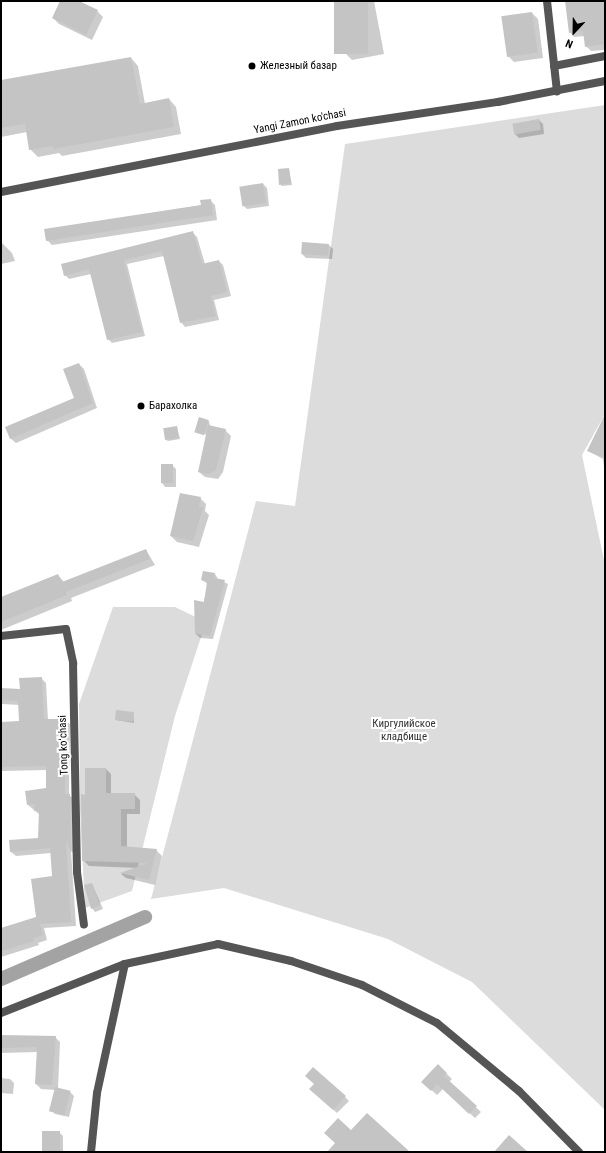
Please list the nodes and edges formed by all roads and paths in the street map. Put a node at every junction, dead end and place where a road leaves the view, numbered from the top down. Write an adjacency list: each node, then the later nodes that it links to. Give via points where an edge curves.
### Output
1 (547, 1): 3 (street)
2 (605, 56): 3 (street)
3 (554, 66): 5 (street)
4 (605, 81): 5 (street, Yangi Zamon ko'chasi)
5 (556, 91): 6 (street, Yangi Zamon ko'chasi, via 337,126)
6 (1, 192)
7 (1, 636): 8 (street, Tong koʻchasi, via 66,629 73,663 77,872)
8 (84, 925)
9 (125, 964): 10 (street); 11 (street, via 97,1093); 12 (street, via 218,944 291,961 362,984 437,1023 519,1091)
10 (1, 1014)
11 (91, 1152)
12 (579, 1152)

